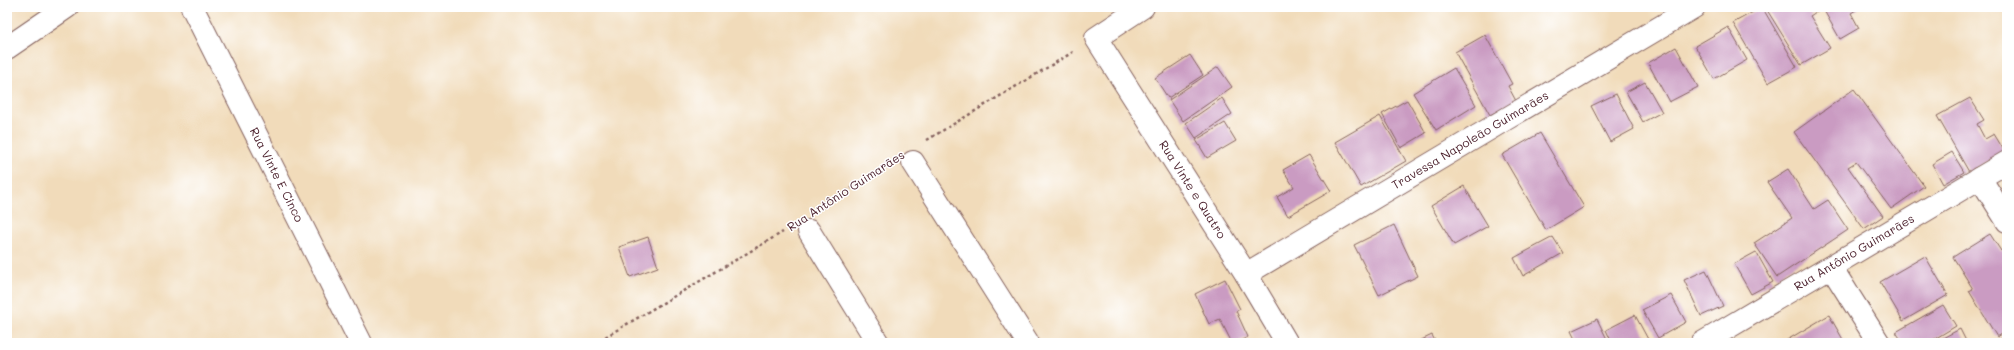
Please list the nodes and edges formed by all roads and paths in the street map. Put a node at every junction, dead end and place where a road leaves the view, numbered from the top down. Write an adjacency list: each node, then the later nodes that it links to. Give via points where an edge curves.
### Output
1 (67, 7): 6 (street)
2 (192, 7): 17 (street, Rua Vinte E Cinco)
3 (1143, 7): 5 (street)
4 (1694, 7): 16 (street, Travessa Napoleão Guimarães)
5 (1096, 38): 7 (path); 16 (street, Rua Vinte e Quatro)
6 (7, 48)
7 (917, 153): 20 (street)
8 (2007, 162): 10 (street, Rua Antônio Guimarães)
9 (888, 164): 11 (path, Rua Antônio Guimarães)
10 (1980, 178): 12 (street); 15 (street, Rua Antônio Guimarães)
11 (817, 211)
12 (2007, 221)
13 (784, 231): 18 (path, Rua Antônio Guimarães)
14 (809, 231): 19 (street)
15 (1831, 267): 22 (street, Rua Antônio Guimarães); 23 (street)
16 (1246, 274): 21 (street, Rua Vinte e Quatro)
17 (362, 343)
18 (596, 343)
19 (878, 343)
20 (1028, 343)
21 (1287, 343)
22 (1702, 343)
23 (1878, 343)

